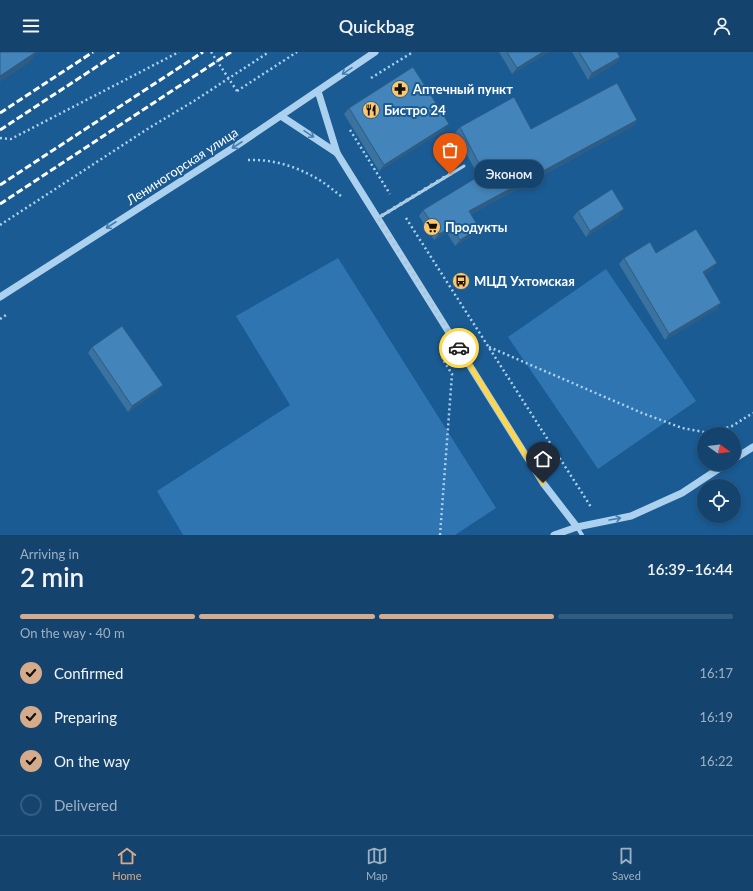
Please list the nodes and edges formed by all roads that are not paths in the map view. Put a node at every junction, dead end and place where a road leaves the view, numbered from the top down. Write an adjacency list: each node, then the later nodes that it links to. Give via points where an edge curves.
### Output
1 (375, 52): 2 (street, Лениногорская улица, one-way to 2)
2 (318, 91): 3 (street, Лениногорская улица); 4 (street)
3 (281, 116): 4 (street, one-way to 4); 7 (street, Лениногорская улица, one-way to 7)
4 (337, 153): 6 (street)
5 (464, 166): 6 (lane)
6 (378, 218): 11 (street, via 543,483)
7 (0, 297)
8 (753, 447): 9 (street)
9 (741, 455)
10 (715, 471): 11 (street, one-way to 10, via 631,516 682,493)
11 (577, 527): 12 (street); 13 (street)
12 (554, 535)
13 (582, 535)

